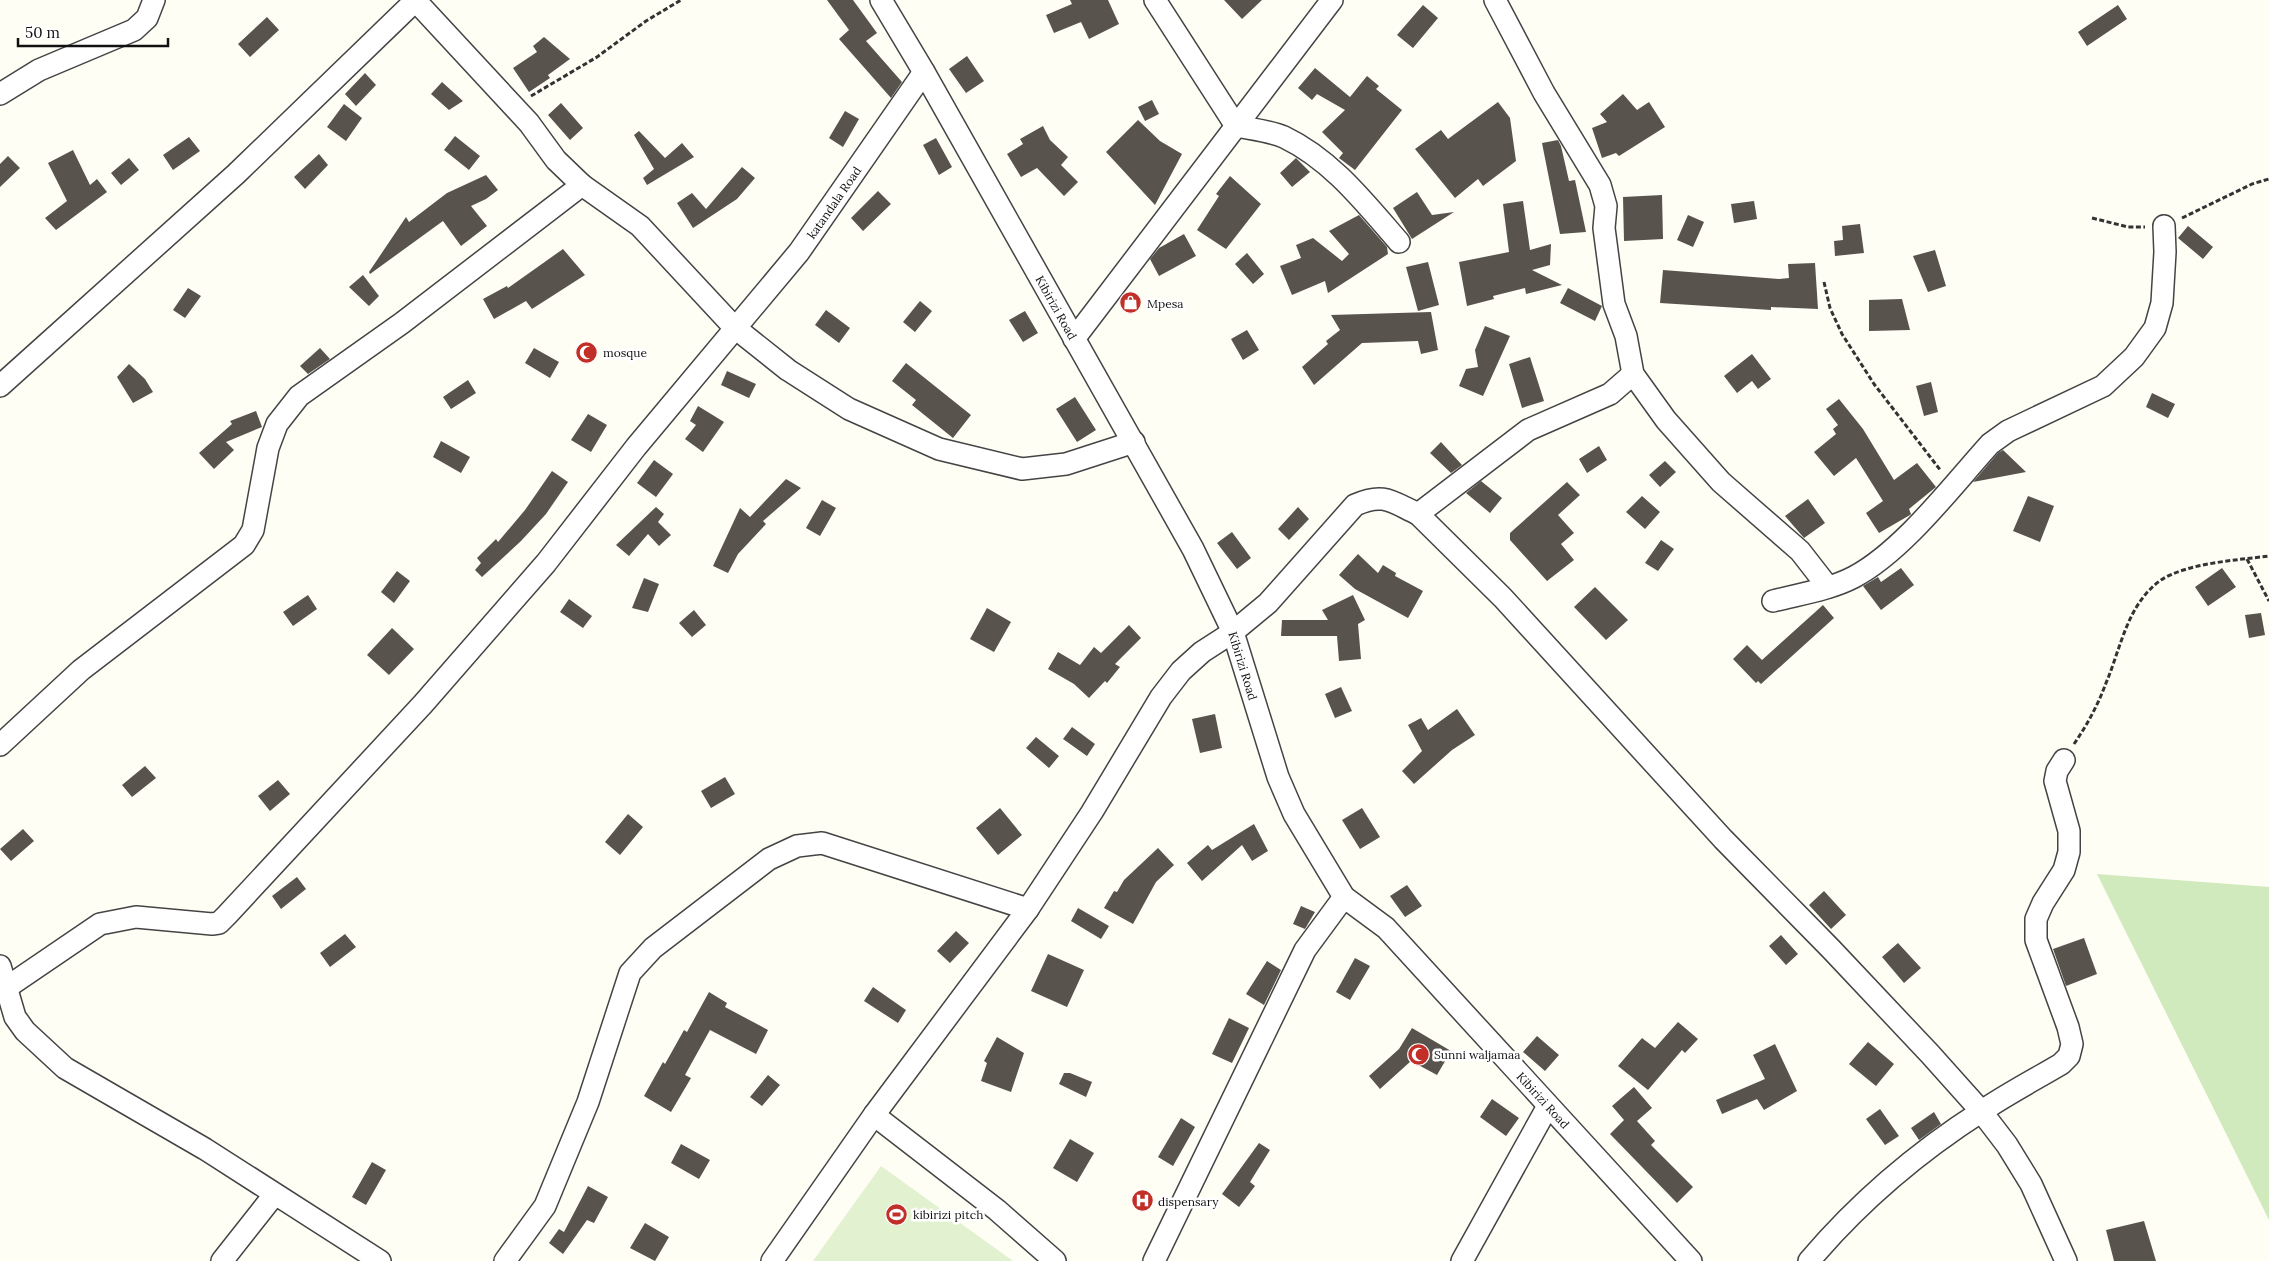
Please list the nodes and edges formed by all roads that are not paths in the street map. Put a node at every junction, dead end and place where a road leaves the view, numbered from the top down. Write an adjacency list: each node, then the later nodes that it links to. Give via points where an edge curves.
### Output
1 (154, 0): 8 (street, via 147,18 134,30 40,70)
2 (416, 0): 10 (street, via 529,123 556,160); 16 (street, via 236,174)
3 (881, 0): 7 (street, Kibirizi Road)
4 (1155, 0): 9 (street)
5 (1332, 0): 9 (street)
6 (1495, 0): 15 (street, via 1544,93 1600,186 1606,206 1604,228 1611,287 1626,336)
7 (924, 72): 13 (street, katandala Road, via 799,252); 14 (street, Kibirizi Road)
8 (0, 94)
9 (1236, 126): 12 (street, via 1282,136 1315,155 1348,183); 14 (street)
10 (582, 185): 13 (street, via 640,226); 22 (street, via 402,323 299,396 277,424 268,448 253,530 244,545 81,670)
11 (2164, 226): 19 (street, via 2166,252 2162,303 2155,328 2134,357 2103,386 2008,431 1990,444 1919,522 1873,564 1854,577)
12 (1399, 242)
13 (734, 327): 17 (street, via 788,370 849,409 939,449 1022,469 1066,464); 27 (street, katandala Road, via 534,577 424,704 219,922 203,924 136,917 115,919 100,924)
14 (1074, 339): 17 (street, Kibirizi Road)
15 (1633, 374): 18 (street, via 1610,394 1528,430); 19 (street, via 1666,420 1721,482 1800,551)
16 (0, 386)
17 (1134, 442): 21 (street, Kibirizi Road, via 1193,549)
18 (1418, 514): 21 (street, via 1381,498 1370,498 1355,505 1268,603); 29 (street, via 1502,598 1723,839 1831,949)
19 (1828, 587): 20 (street)
20 (1773, 601)
21 (1232, 632): 24 (street, Kibirizi Road, via 1287,800); 25 (street, via 1181,671)
22 (0, 745)
23 (2064, 760): 29 (street, via 2055,781 2069,831 2069,852 2064,870 2036,919 2036,940 2072,1044 2061,1064)
24 (1344, 897): 28 (street, Kibirizi Road, via 1386,928); 37 (street, via 1305,950)
25 (1028, 909): 30 (street); 34 (street, via 822,843 797,846 769,859 653,948 630,973 588,1102 545,1206)
26 (0, 966): 27 (street)
27 (3, 989): 31 (street, via 25,1031 66,1068 197,1144)
28 (1548, 1106): 38 (street); 39 (street, Kibirizi Road)
29 (1981, 1112): 40 (street, via 1884,1186 1840,1225); 41 (street, via 2032,1184)
30 (874, 1115): 35 (street); 36 (street, via 997,1210)
31 (274, 1195): 32 (street); 33 (street)
32 (222, 1261)
33 (380, 1261)
34 (505, 1261)
35 (772, 1261)
36 (1055, 1261)
37 (1154, 1261)
38 (1462, 1261)
39 (1691, 1261)
40 (1809, 1261)
41 (2066, 1261)

